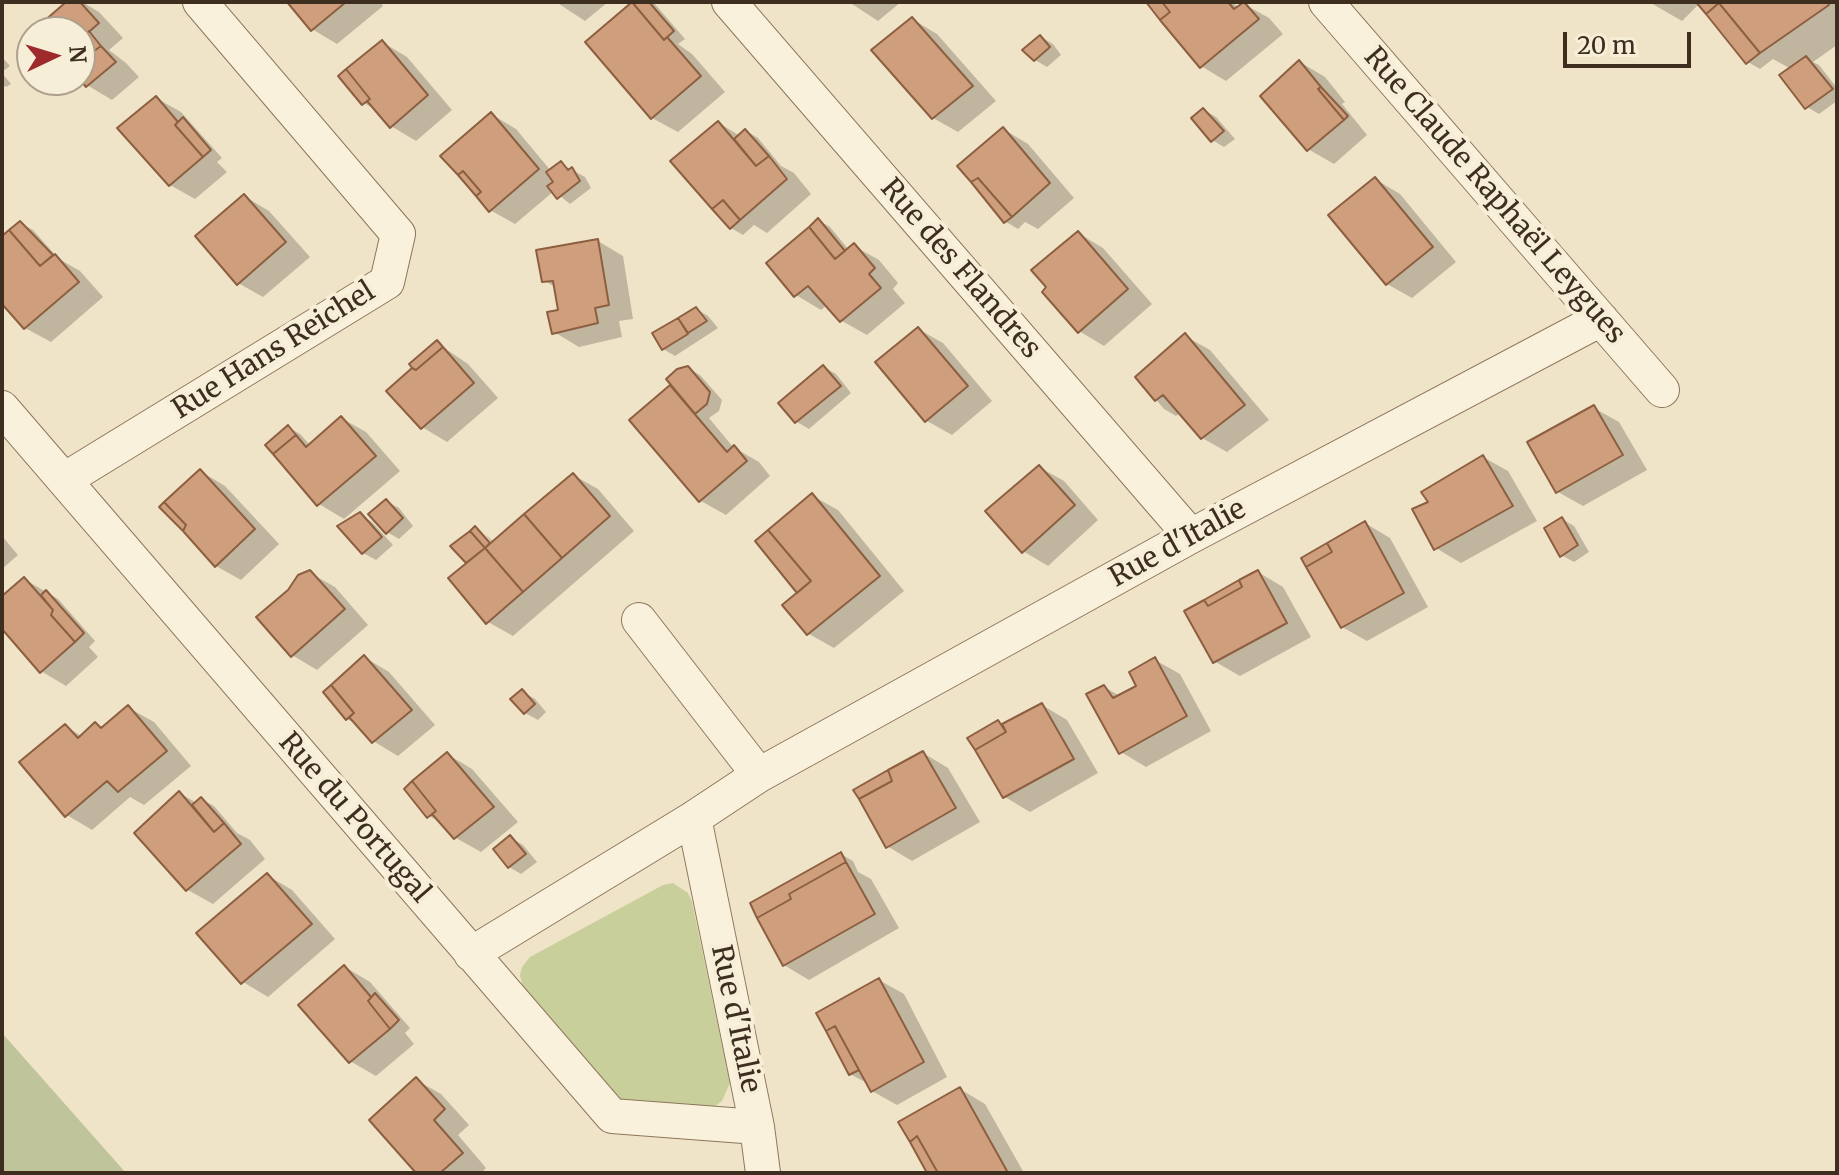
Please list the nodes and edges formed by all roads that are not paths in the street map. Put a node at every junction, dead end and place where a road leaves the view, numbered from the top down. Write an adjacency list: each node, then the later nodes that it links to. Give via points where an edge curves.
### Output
1 (200, 2): 7 (street, Rue Hans Reichel, via 398,234 387,282)
2 (729, 2): 8 (street, Rue des Flandres)
3 (1326, 2): 4 (street, Rue Claude Raphaël Leygues)
4 (1601, 319): 5 (street, Rue Claude Raphaël Leygues); 8 (street, Rue d'Italie)
5 (1662, 390)
6 (2, 408): 7 (street, Rue du Portugal)
7 (64, 480): 12 (street, Rue du Portugal)
8 (1191, 536): 10 (street, Rue d'Italie)
9 (639, 620): 10 (street)
10 (759, 775): 11 (street, Rue d'Italie)
11 (694, 818): 12 (street, Rue d'Italie); 13 (street, Rue d'Italie)
12 (471, 954): 13 (street, Rue du Portugal, via 612,1116)
13 (757, 1127): 14 (street, Rue d'Italie)
14 (763, 1173)

